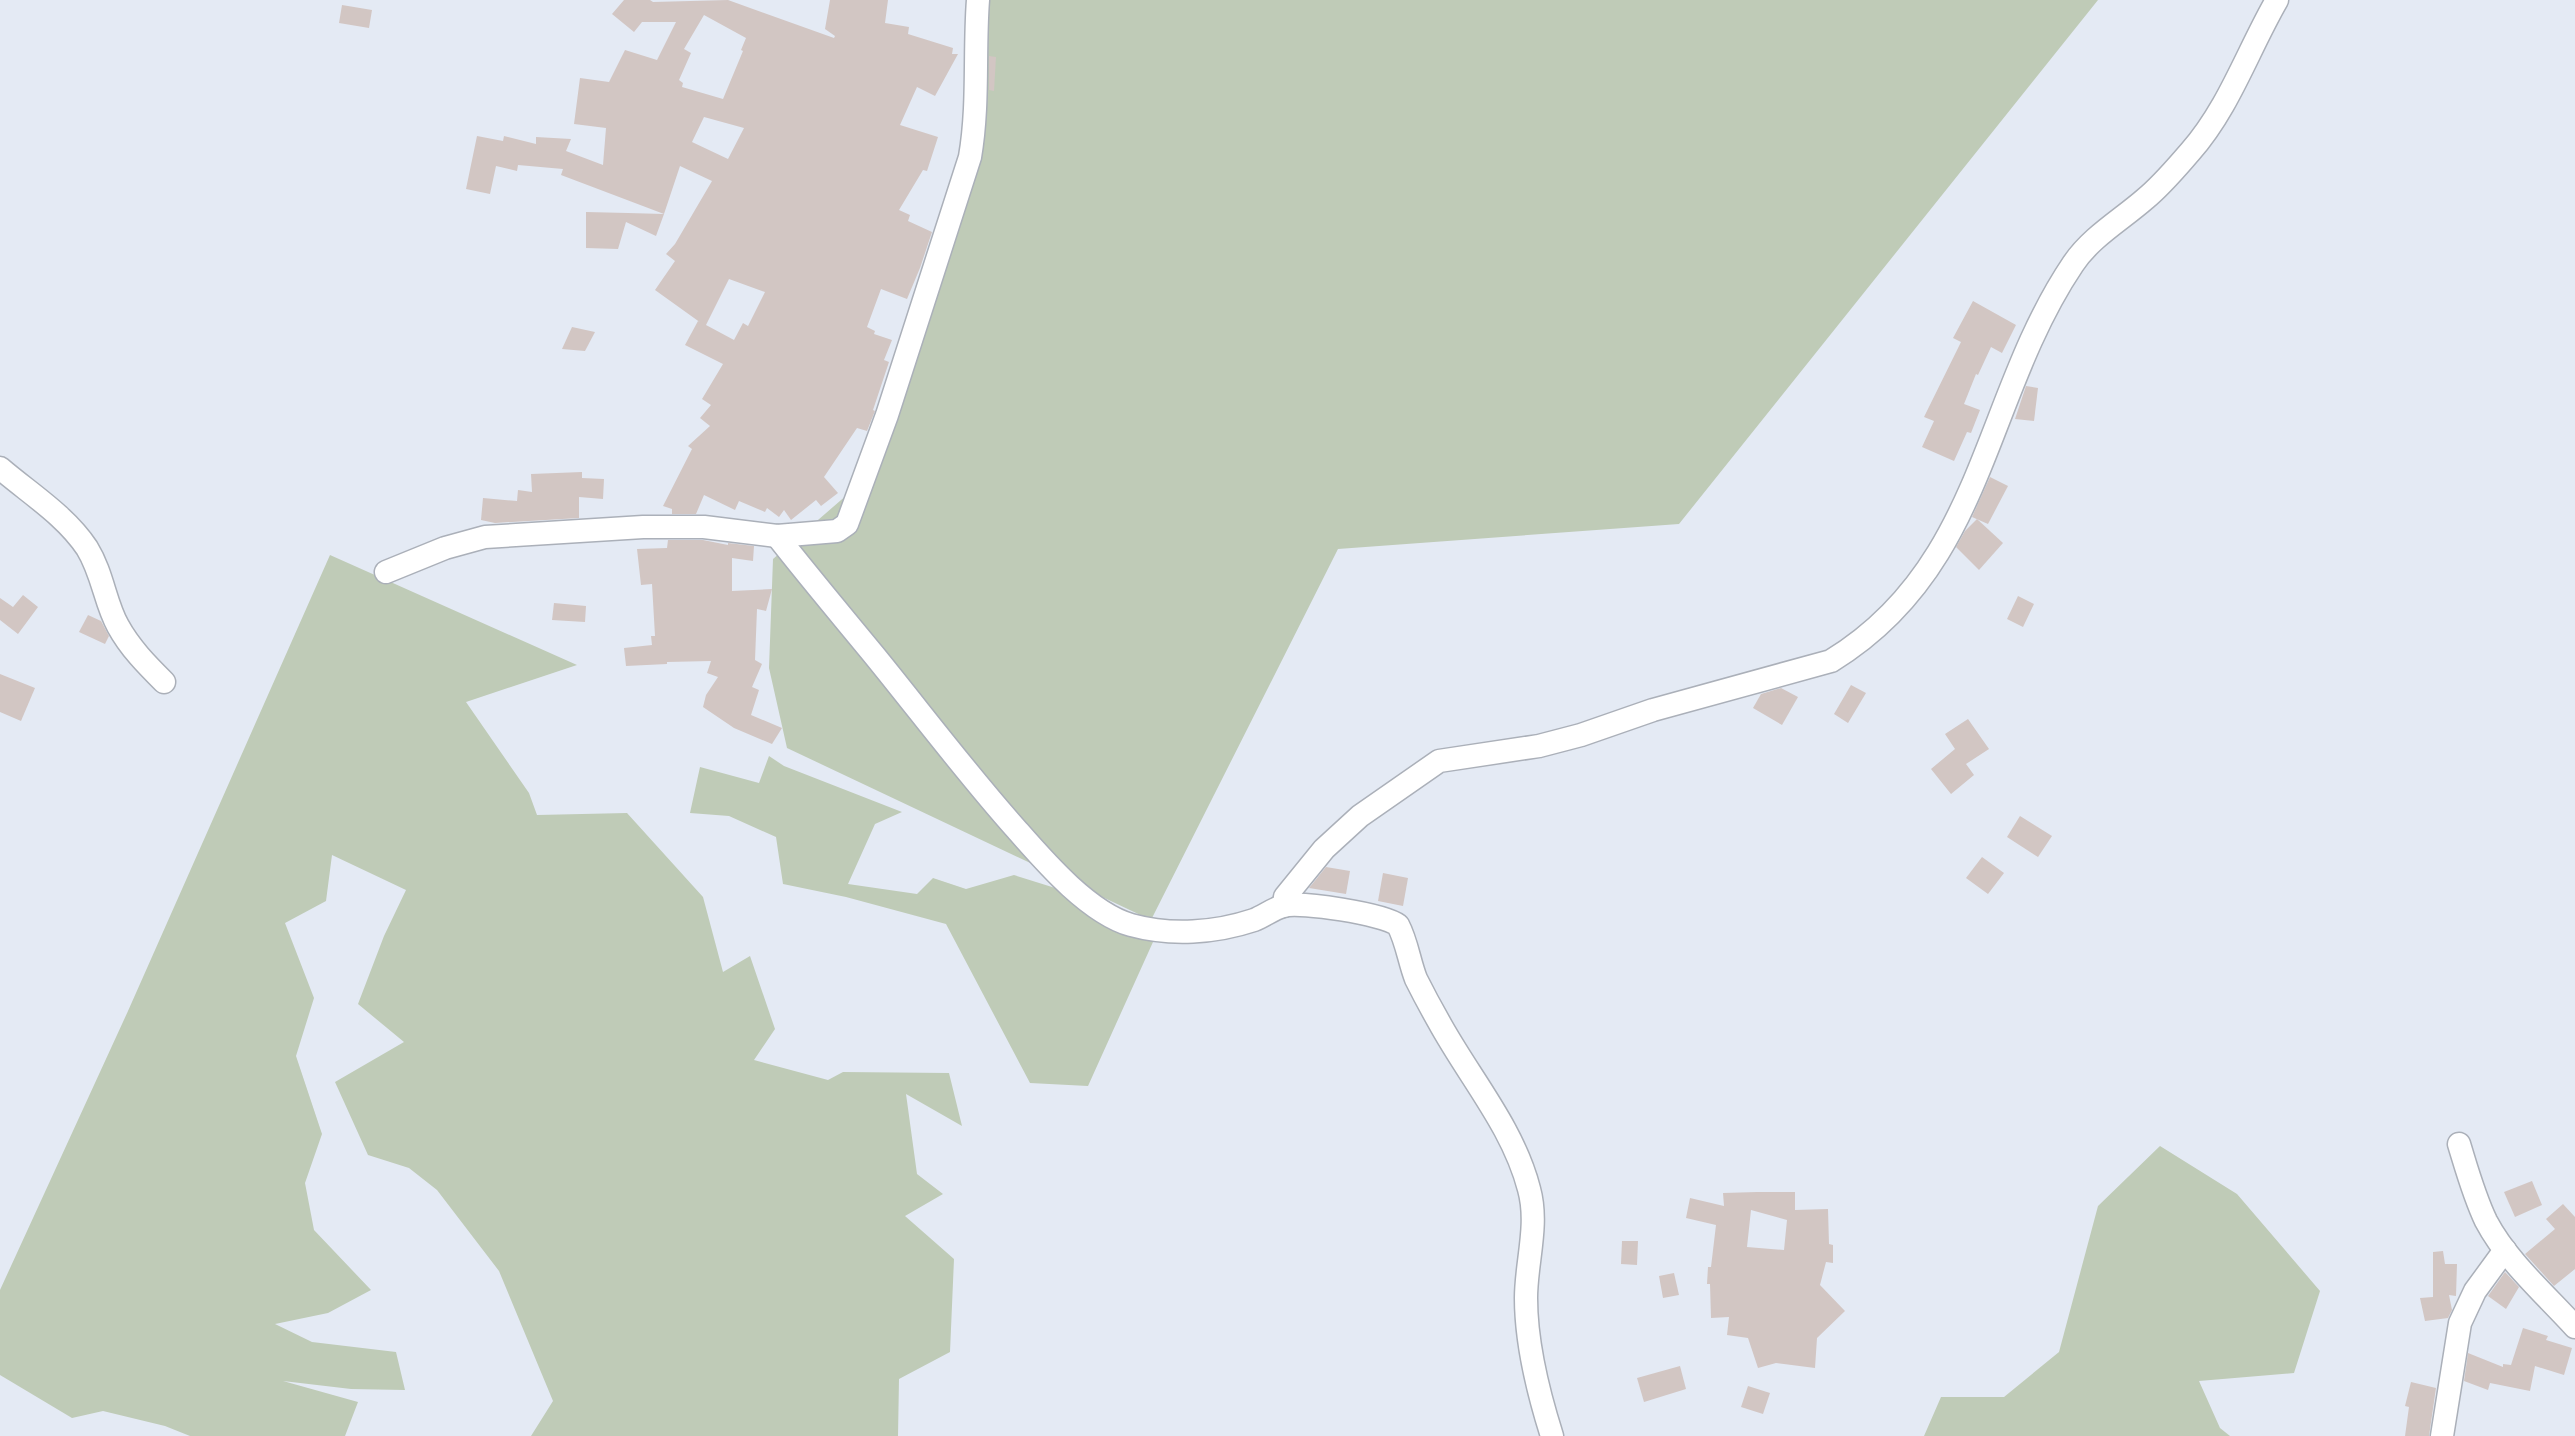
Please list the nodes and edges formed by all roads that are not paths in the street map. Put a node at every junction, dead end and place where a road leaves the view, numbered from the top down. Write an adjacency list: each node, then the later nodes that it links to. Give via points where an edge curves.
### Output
1 (978, 0): 4 (street, via 974,44 976,123 970,157 887,415 847,524 837,531)
2 (2277, 0): 7 (street, via 2227,98 2192,150 2147,198 2085,248 2073,264 2040,320 1953,528 1896,610 1855,646 1831,661 1653,710 1539,746 1439,761 1360,816 1338,836 1293,886 1285,897)
3 (0, 468): 6 (street, via 67,523 87,549 104,582 117,625 134,651)
4 (777, 536): 5 (street, via 704,527 643,527 485,537 445,548); 7 (street, via 974,781 1050,868 1071,887 1130,925 1165,931 1198,932 1232,926)
5 (386, 572)
6 (164, 682)
7 (1284, 906): 11 (street, via 1317,907 1377,916 1398,925 1416,979 1513,1145 1530,1190 1532,1221 1526,1300 1540,1396)
8 (2459, 1144): 9 (street, via 2474,1195)
9 (2505, 1250): 10 (street); 12 (street, via 2475,1291 2460,1323)
10 (2575, 1327)
11 (1552, 1436)
12 (2442, 1436)

